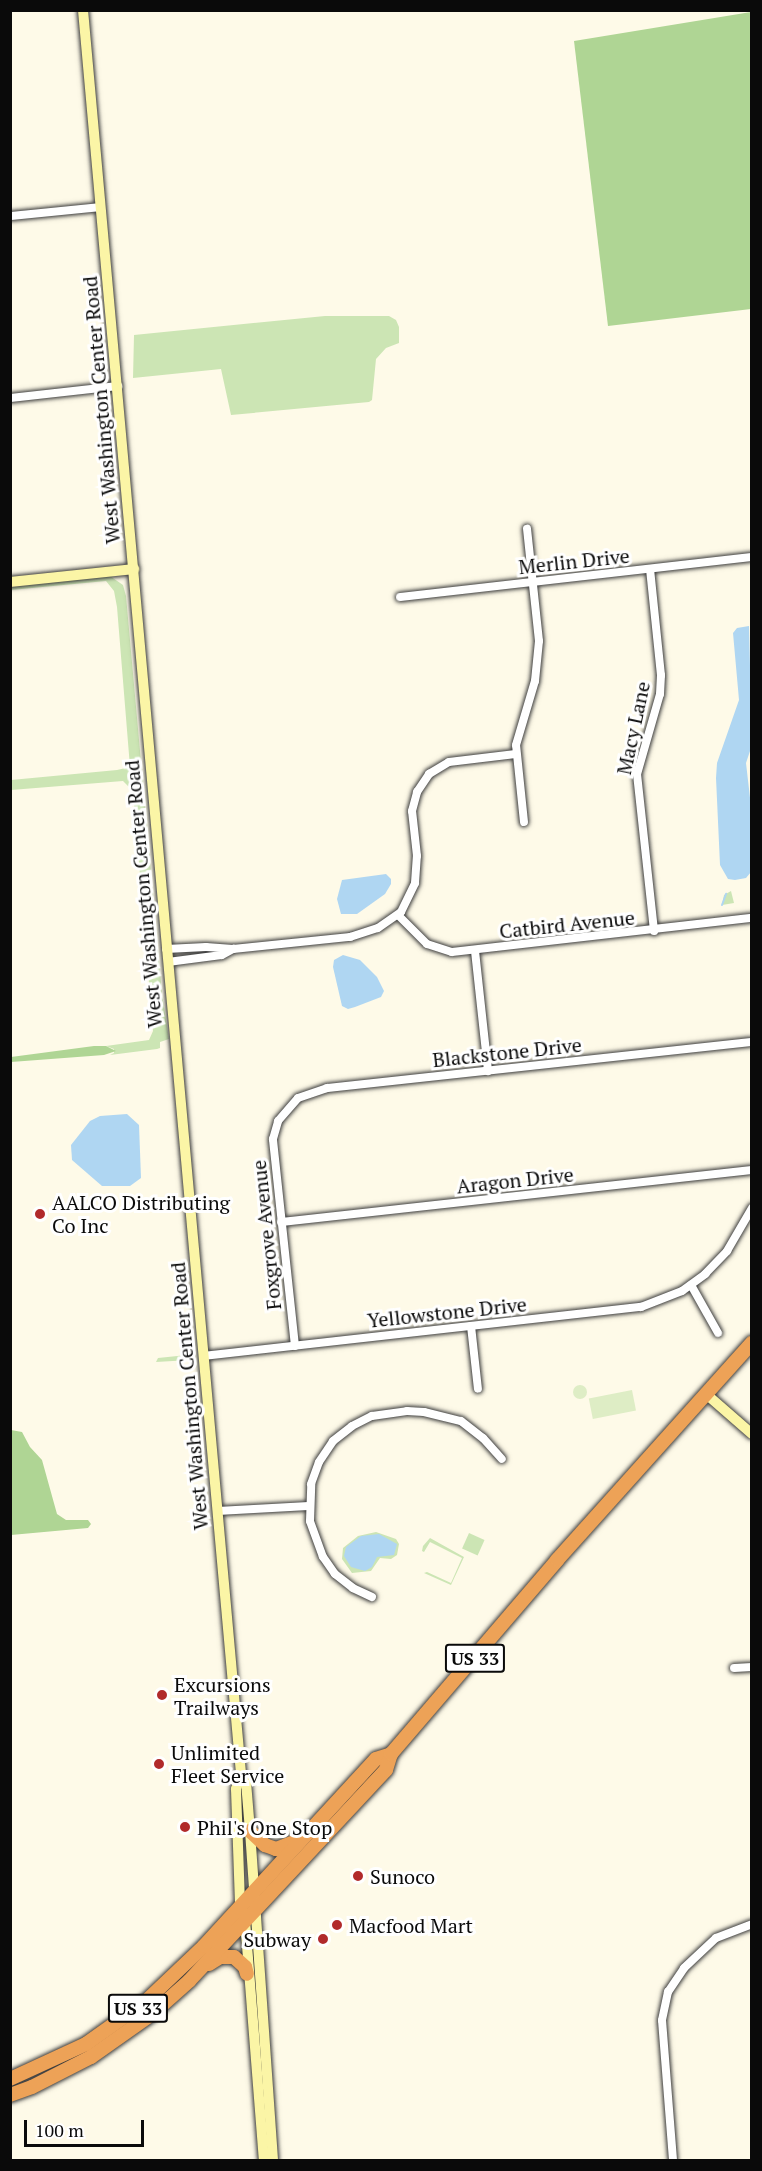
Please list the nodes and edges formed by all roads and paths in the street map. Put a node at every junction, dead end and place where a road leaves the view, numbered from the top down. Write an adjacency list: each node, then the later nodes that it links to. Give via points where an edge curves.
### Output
1 (83, 10): 2 (main road, West Washington Center Road)
2 (100, 207): 3 (street); 4 (main road, West Washington Center Road)
3 (10, 216)
4 (118, 386): 5 (street); 8 (main road, West Washington Center Road)
5 (10, 398)
6 (527, 529): 10 (street)
7 (752, 557): 9 (street, Merlin Drive)
8 (134, 569): 11 (main road); 18 (main road, West Washington Center Road)
9 (650, 569): 10 (street, Merlin Drive); 17 (street, Macy Lane, via 660,694 637,774)
10 (533, 581): 12 (street, Merlin Drive); 13 (street, via 539,653)
11 (10, 582)
12 (400, 597)
13 (516, 754): 14 (street); 15 (street, via 449,762 434,769 421,784 412,811 416,877)
14 (524, 822)
15 (398, 915): 19 (street, via 360,935); 20 (street, Catbird Avenue, via 434,948)
16 (752, 918): 17 (street, Catbird Avenue)
17 (654, 930): 20 (street, Catbird Avenue)
18 (166, 949): 19 (street); 21 (main road, West Washington Center Road)
19 (233, 949): 21 (street, via 222,955)
20 (475, 951): 23 (street)
21 (168, 962): 33 (main road, West Washington Center Road)
22 (752, 1042): 23 (street, Blackstone Drive)
23 (488, 1071): 24 (street, Blackstone Drive, via 316,1090 298,1098)
24 (278, 1121): 27 (street, Foxgrove Avenue, via 273,1139)
25 (752, 1170): 27 (street, Aragon Drive)
26 (752, 1208): 28 (street, Yellowstone Drive, via 728,1251)
27 (281, 1222): 32 (street, Foxgrove Avenue)
28 (691, 1285): 29 (street, Yellowstone Drive, via 641,1307); 30 (street)
29 (471, 1326): 32 (street, Yellowstone Drive); 34 (street)
30 (718, 1333)
31 (752, 1343): 35 (highway, US 33)
32 (295, 1346): 33 (street, Yellowstone Drive)
33 (203, 1356): 39 (main road, West Washington Center Road)
34 (478, 1389)
35 (705, 1393): 36 (main road); 43 (highway, US 33)
36 (752, 1434)
37 (502, 1459): 38 (street, via 461,1421 416,1411 372,1416 333,1441 315,1469)
38 (309, 1506): 39 (street); 40 (street, via 323,1557 344,1581)
39 (217, 1511): 44 (main road, West Washington Center Road)
40 (372, 1597)
41 (752, 1667): 42 (street)
42 (734, 1668)
43 (391, 1754): 46 (highway, US 33, via 376,1759); 49 (highway, US 33, via 386,1770)
44 (241, 1775): 45 (main road, West Washington Center Road, via 246,1782); 48 (main road, West Washington Center Road, via 236,1789)
45 (250, 1831): 46 (highway, via 276,1849); 47 (main road, West Washington Center Road)
46 (307, 1836): 47 (highway, US 33)
47 (254, 1890): 48 (highway, US 33); 49 (main road, West Washington Center Road)
48 (240, 1904): 50 (main road, West Washington Center Road); 54 (highway, US 33, via 204,1946 145,2002 86,2044)
49 (255, 1909): 50 (highway, US 33); 57 (main road, West Washington Center Road)
50 (245, 1920): 52 (highway, US 33); 53 (main road, West Washington Center Road)
51 (752, 1924): 58 (street, via 716,1938 684,1968 668,1992 662,2020)
52 (200, 1970): 53 (highway, via 220,1957 229,1956 238,1959); 55 (highway, US 33, via 152,2014 91,2057)
53 (247, 1974): 56 (main road, West Washington Center Road)
54 (10, 2079)
55 (10, 2095)
56 (264, 2160)
57 (273, 2160)
58 (673, 2160)

